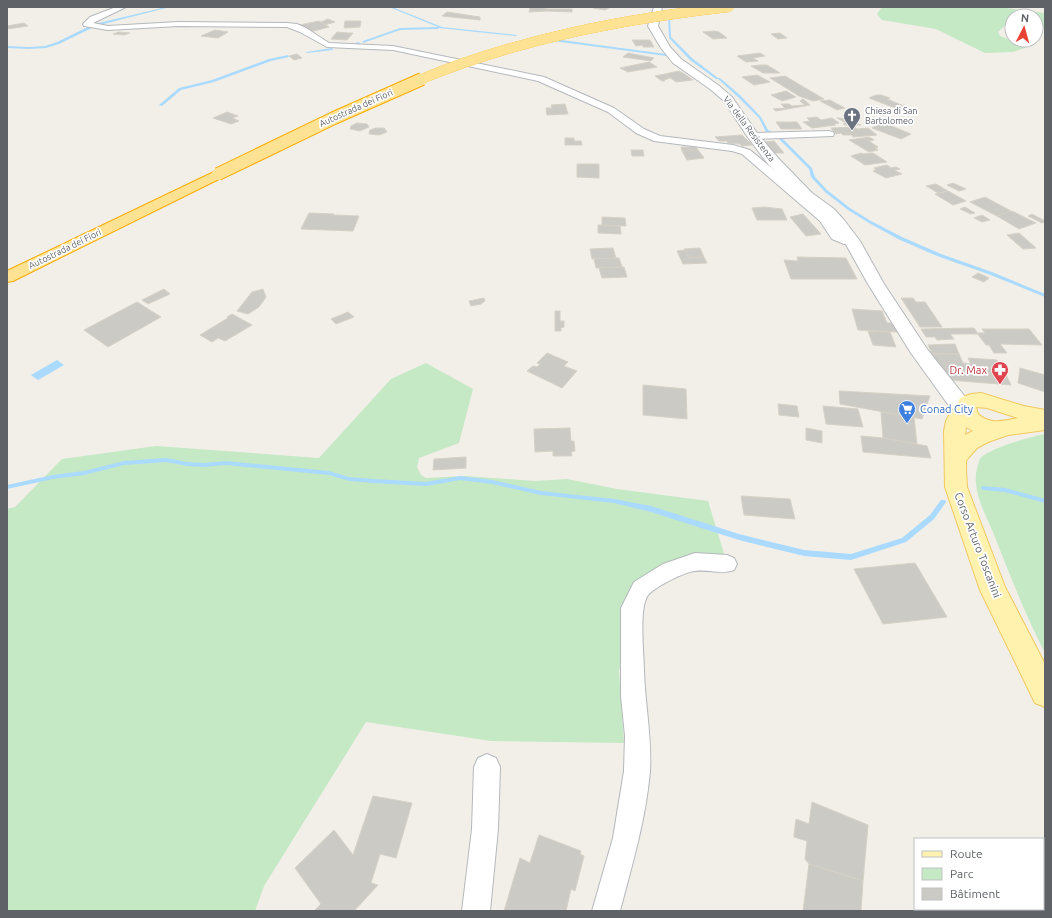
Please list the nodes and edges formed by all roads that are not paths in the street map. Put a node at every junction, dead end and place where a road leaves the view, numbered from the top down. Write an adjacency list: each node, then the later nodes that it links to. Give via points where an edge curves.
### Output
1 (122, 7): 8 (street, via 87,24 100,27 178,24 287,25 303,30 328,45 393,48 541,79 611,110 640,131 658,138 746,152 824,218 837,236)
2 (658, 7): 6 (street, Via della Resistenza, via 653,26 666,48 677,60 728,99)
3 (668, 7): 7 (highway, Autostrada dei Fiori, via 546,31 466,54 373,90)
4 (729, 7): 7 (highway, Autostrada dei Fiori, bridge, via 598,27 481,58 415,82)
5 (829, 134): 6 (street)
6 (753, 136): 8 (street, Via della Resistenza, via 792,181 840,223)
7 (211, 171): 9 (highway, Autostrada dei Fiori); 10 (highway, Autostrada dei Fiori)
8 (852, 241): 11 (street, Via della Resistenza, via 920,353 954,398)
9 (7, 264)
10 (7, 277)
11 (974, 406): 12 (main road, via 1013,410); 14 (main road, via 969,418 982,427); 14 (main road, via 1004,409 1010,414 1012,423); 15 (main road, Corso Arturo Toscanini, via 959,415 954,435)
12 (1045, 417)
13 (1045, 423): 14 (main road)
14 (1004, 429): 15 (main road, via 972,441)
15 (955, 459): 17 (main road, Corso Arturo Toscanini, via 956,486 993,590)
16 (727, 564): 20 (street, via 695,562 670,570 641,588 632,608 637,771 626,838)
17 (1045, 693)
18 (487, 767): 19 (street, via 485,829)
19 (476, 911)
20 (606, 911)

